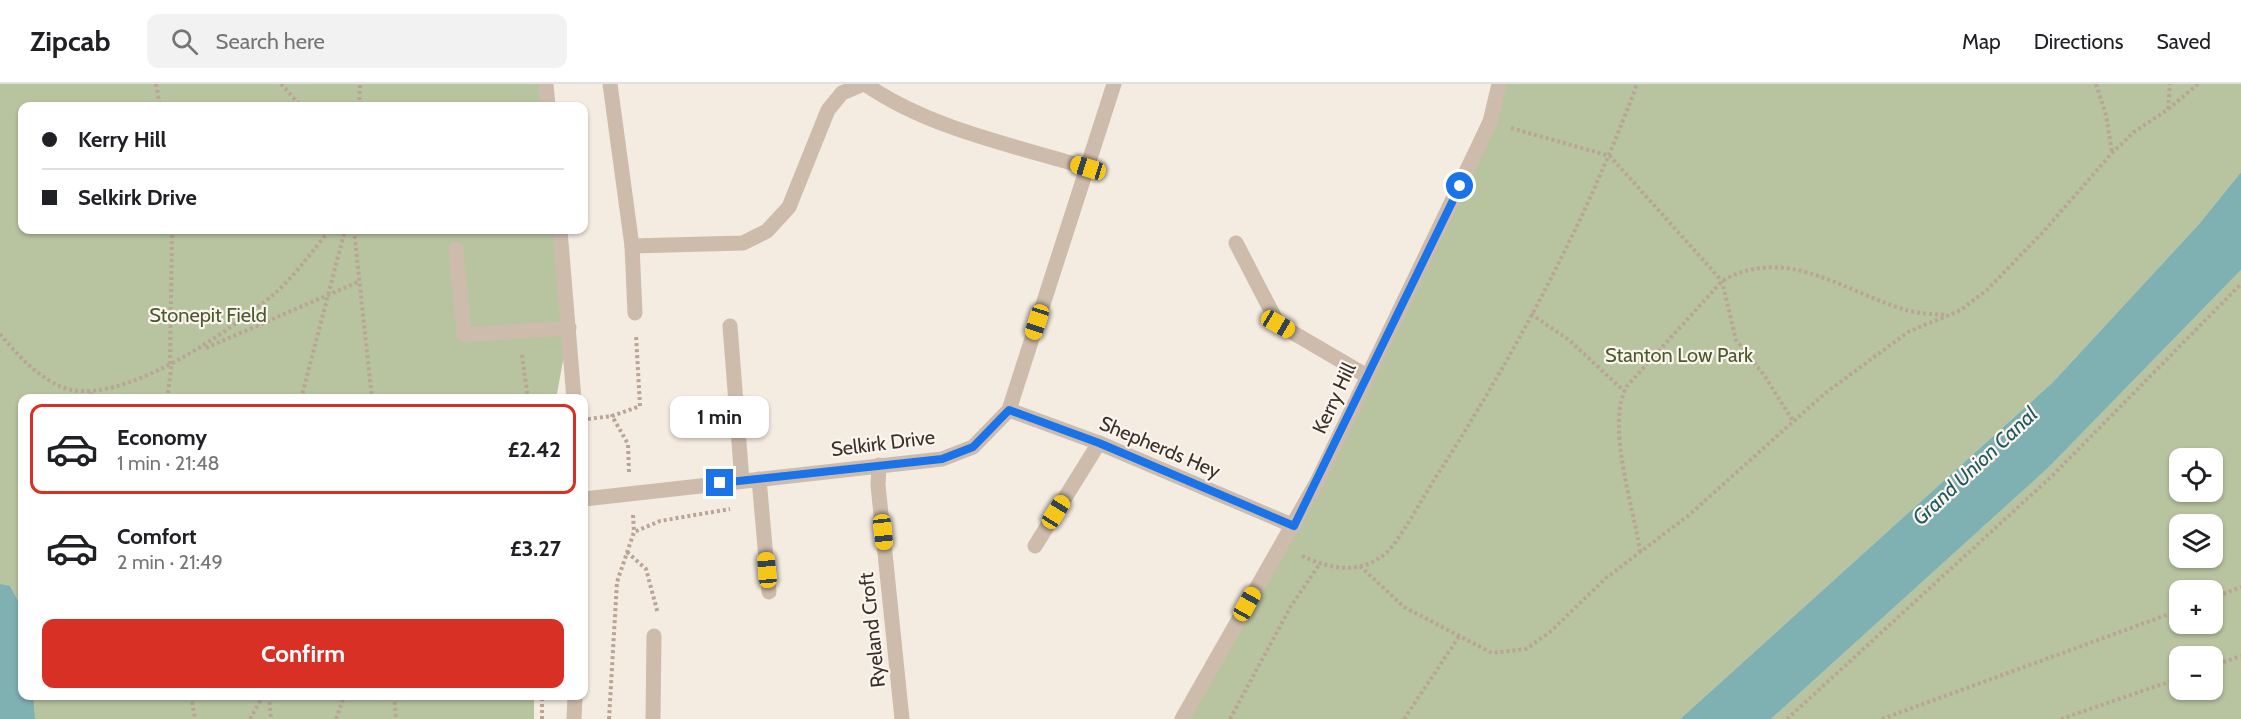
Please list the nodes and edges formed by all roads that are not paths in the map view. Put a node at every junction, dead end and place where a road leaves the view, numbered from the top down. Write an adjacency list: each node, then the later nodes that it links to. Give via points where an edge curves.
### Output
1 (546, 84): 6 (street)
2 (610, 84): 10 (street)
3 (864, 84): 7 (street, via 894,104 926,118); 10 (street, via 842,93 828,110 789,207 767,231 743,243)
4 (1114, 84): 7 (street, Selkirk Drive)
5 (1499, 84): 15 (street, Kerry Hill, via 1490,122)
6 (548, 102)
7 (1088, 168): 17 (street, Selkirk Drive)
8 (560, 234): 14 (street)
9 (1236, 243): 15 (street, via 1278,324)
10 (632, 246): 12 (street)
11 (456, 249): 14 (street, via 464,335)
12 (635, 314)
13 (730, 326): 21 (street)
14 (569, 328): 16 (street)
15 (1367, 376): 23 (street, Kerry Hill)
16 (574, 394)
17 (1009, 410): 18 (street, Shepherds Hey); 19 (street, Selkirk Drive, via 973,447 942,459)
18 (1099, 443): 23 (street, Shepherds Hey); 24 (street)
19 (879, 465): 20 (street, Selkirk Drive); 30 (street, Ryeland Croft)
20 (759, 479): 21 (street, Selkirk Drive); 25 (street)
21 (742, 481): 22 (street, Selkirk Drive)
22 (588, 498)
23 (1294, 526): 31 (street, Kerry Hill)
24 (1035, 546)
25 (769, 592)
26 (654, 636): 29 (street)
27 (575, 700): 28 (street)
28 (574, 719)
29 (653, 719)
30 (902, 719)
31 (1182, 719)

